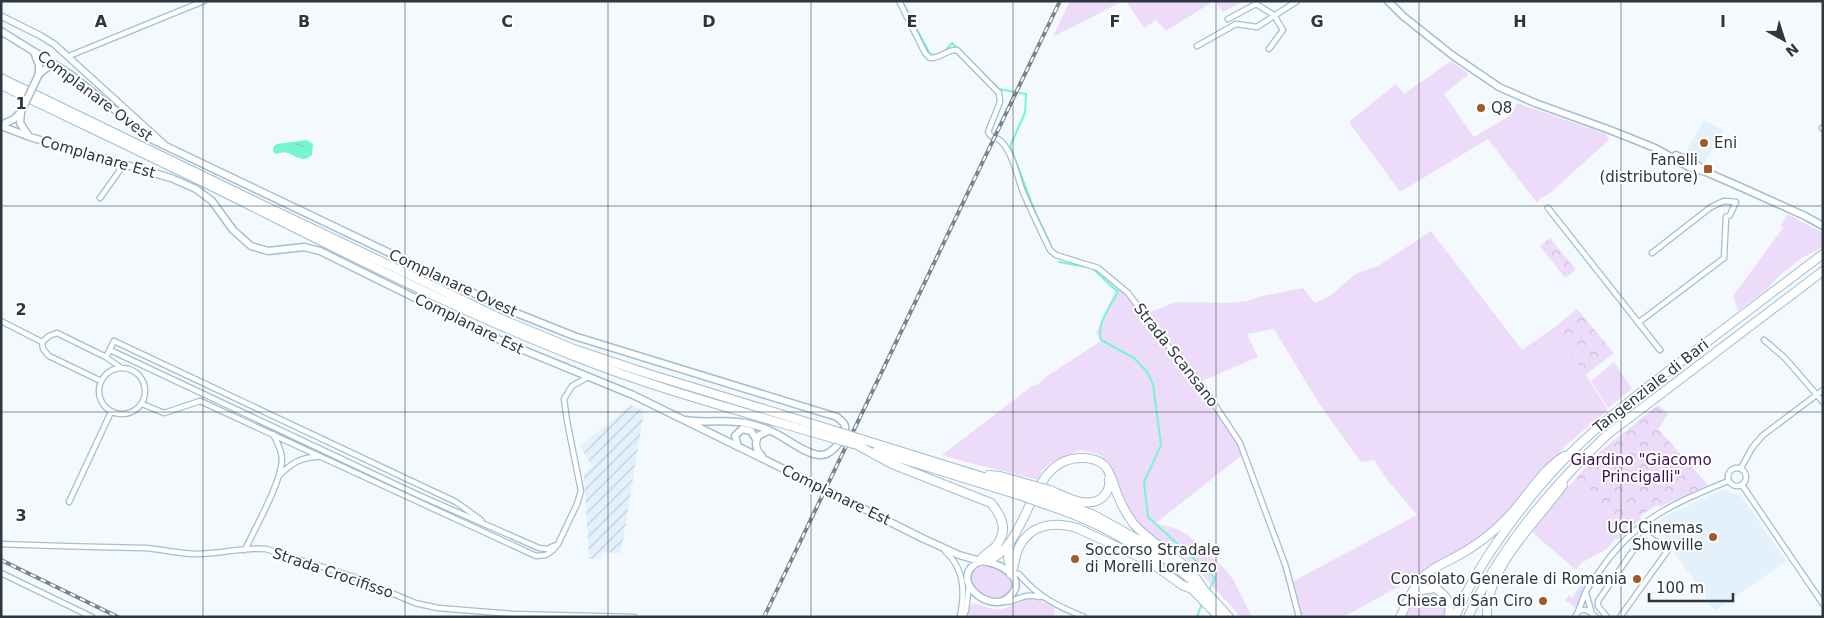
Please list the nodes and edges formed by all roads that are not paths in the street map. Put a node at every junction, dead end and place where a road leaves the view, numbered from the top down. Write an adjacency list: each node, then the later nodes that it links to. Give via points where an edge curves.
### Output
1 (204, 1): 12 (street)
2 (899, 1): 19 (street, via 930,58 957,50 999,93 1000,102 988,132)
3 (1297, 1): 5 (street)
4 (1388, 1): 26 (main road, via 1452,55 1498,87 1660,150 1689,167)
5 (1274, 15): 7 (street, via 1256,4); 9 (street, via 1257,27 1236,24); 10 (street, via 1283,30)
6 (1, 16): 12 (street, via 41,36)
7 (1228, 19)
8 (1, 31): 11 (main road, Complanare Ovest)
9 (1197, 46)
10 (1270, 49)
11 (33, 50): 13 (main road, Complanare Ovest); 14 (main road, via 38,58)
12 (69, 56): 22 (street)
13 (56, 65): 14 (main road); 22 (main road, Complanare Ovest, via 150,139)
14 (39, 74): 17 (main road, bridge)
15 (1, 76): 48 (highway, via 495,315 574,350)
16 (1, 85): 48 (highway, via 504,327 646,382)
17 (20, 112): 18 (main road); 20 (main road, via 20,123)
18 (1, 125): 20 (main road, Complanare Est)
19 (991, 136)
20 (30, 137): 23 (main road, Complanare Est)
21 (998, 139): 91 (street, Strada Scansano, via 1008,153 1050,250 1056,255 1098,268 1128,293 1234,433 1286,567)
22 (165, 146): 46 (main road, Complanare Ovest, via 509,310 592,342 838,417 845,426 839,443 822,456)
23 (115, 162): 24 (street, via 120,170); 38 (main road, Complanare Est, via 171,178 196,189 212,201 233,230 251,246 268,251 295,247 320,251 504,342)
24 (100, 198)
25 (1548, 208): 31 (street)
26 (1823, 226)
27 (1652, 253): 31 (street, via 1711,207 1724,201 1736,202 1730,215 1726,216 1724,258)
28 (1823, 254): 52 (highway, Tangenziale di Bari, via 1663,375 1599,426)
29 (1823, 271): 55 (highway, Tangenziale di Bari, via 1608,434)
30 (1, 321): 33 (street)
31 (1638, 322): 35 (street)
32 (1764, 340): 41 (street, via 1785,358)
33 (42, 342): 36 (street, via 57,334); 39 (street, via 49,356)
34 (110, 350): 36 (street); 65 (street); 65 (street, via 114,341 456,502)
35 (1660, 350)
36 (106, 357): 37 (street)
37 (121, 368): 39 (street, via 110,372); 43 (street, via 135,372 144,383 146,390)
38 (588, 377): 45 (main road, Complanare Est); 69 (street, via 572,386 564,399 581,491)
39 (101, 381): 44 (street, via 101,401)
40 (1823, 390): 41 (street)
41 (1816, 395): 42 (street); 56 (street, via 1762,436)
42 (1823, 402)
43 (142, 404): 44 (street, via 131,413); 47 (street, via 164,413 200,401)
44 (111, 412): 63 (street)
45 (685, 420): 46 (main road, Complanare Ovest, via 701,423 739,421); 51 (main road, Complanare Est)
46 (768, 431): 49 (main road)
47 (273, 434): 53 (street); 58 (street, via 282,459)
48 (837, 435): 50 (highway, bridge)
49 (756, 439): 51 (main road, via 751,431 742,429 735,436); 54 (main road, via 756,449)
50 (859, 443): 61 (highway); 61 (highway, via 980,475 1000,476); 72 (highway, via 892,464 991,503 1000,513 1003,534 996,546 983,556)
51 (738, 446): 54 (main road, Complanare Est)
52 (1575, 450): 82 (highway, via 1552,464 1489,535 1420,580); 93 (highway, Tangenziale di Bari, via 1512,521 1477,575)
53 (319, 457): 58 (street, via 299,460); 69 (street, via 536,556 546,555)
54 (766, 460): 70 (main road, Complanare Est, bridge)
55 (1580, 461): 94 (highway, Tangenziale di Bari, via 1522,527); 95 (highway, via 1495,580)
56 (1741, 468): 59 (street, via 1729,471); 60 (street, via 1746,476)
57 (1109, 472): 62 (highway, via 1110,484 1101,499 1079,502); 67 (highway, via 1104,465 1087,458 1070,459 1054,467 1044,478); 77 (highway, via 1121,504 1135,525 1186,567)
58 (279, 476): 71 (street)
59 (1728, 481): 60 (street, via 1734,486); 64 (street, via 1670,507)
60 (1742, 485): 81 (street)
61 (1025, 490): 62 (highway, bridge); 62 (highway, bridge)
62 (1047, 497): 76 (highway, via 1132,544); 77 (highway, via 1094,515 1148,545)
63 (69, 502)
64 (1644, 523): 66 (street); 78 (street, via 1612,554)
65 (488, 525): 69 (street, via 539,548 547,549)
66 (1646, 535): 96 (street, via 1598,601); 97 (street, via 1668,550)
67 (1010, 541): 72 (highway, via 999,555); 74 (highway, via 1008,558)
68 (1, 544): 71 (street, Strada Crocifisso, via 146,548 180,554)
69 (558, 544)
70 (940, 546): 72 (main road, Complanare Est); 87 (street, via 956,562 961,576 964,590)
71 (244, 550): 86 (street, Strada Crocifisso, via 266,550 354,577 415,603 438,608 512,614)
72 (983, 561): 74 (main road); 75 (main road, via 972,564 968,570)
73 (1, 573): 85 (street)
74 (1015, 574): 76 (highway, via 1020,546 1030,533 1046,525 1065,524 1150,562); 79 (street); 80 (main road, via 1014,592)
75 (968, 585): 80 (main road, via 980,597); 87 (street, via 966,610)
76 (1194, 591): 89 (highway)
77 (1205, 591): 90 (highway)
78 (1586, 592): 83 (street); 84 (street, via 1586,600)
79 (1042, 598): 80 (street, via 1026,595); 88 (street)
80 (1000, 602)
81 (1823, 604)
82 (1402, 613): 92 (highway, via 1414,595 1421,590 1435,588 1449,603)
83 (1576, 614): 84 (street, via 1585,610)
84 (1594, 616)
85 (92, 617)
86 (634, 617)
87 (960, 617)
88 (1084, 617)
89 (1219, 617)
90 (1229, 617)
91 (1299, 617)
92 (1448, 617)
93 (1455, 617)
94 (1468, 617)
95 (1486, 617)
96 (1606, 617)
97 (1620, 617)

